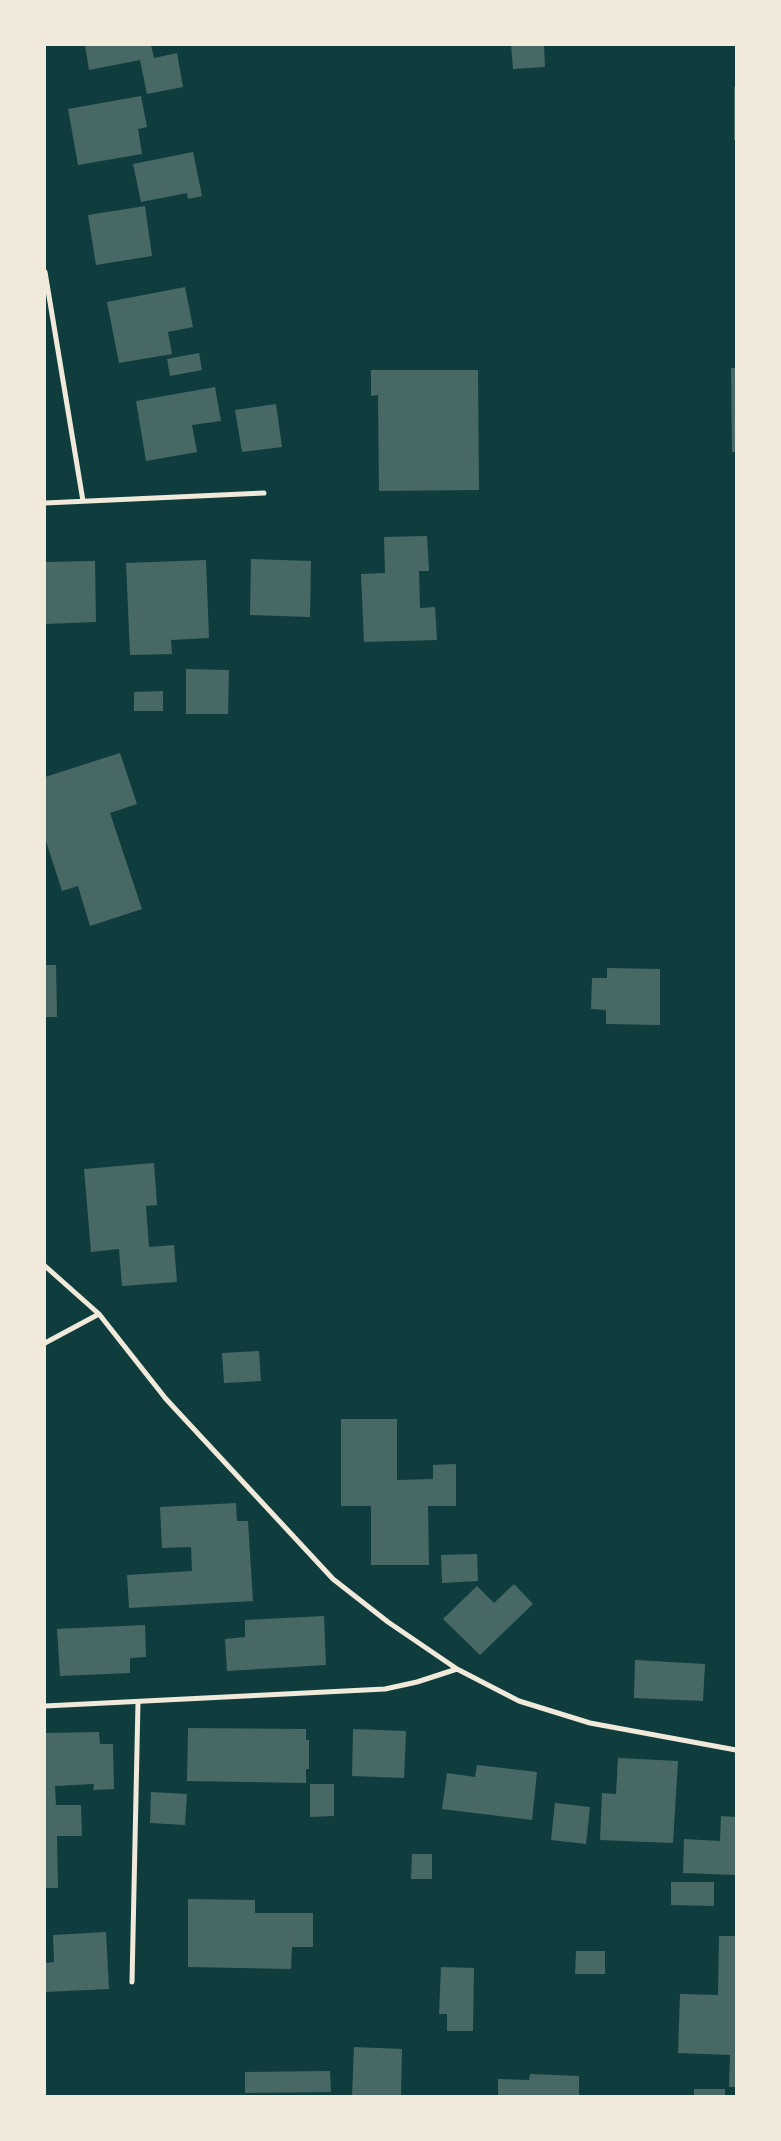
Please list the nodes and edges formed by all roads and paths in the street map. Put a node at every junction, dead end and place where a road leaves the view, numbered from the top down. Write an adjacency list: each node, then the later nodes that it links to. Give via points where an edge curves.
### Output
1 (45, 272): 3 (street)
2 (264, 493): 3 (street)
3 (83, 501): 4 (street)
4 (45, 503)
5 (45, 1266): 6 (street)
6 (99, 1314): 7 (street); 8 (street, via 166,1399 333,1579)
7 (45, 1343)
8 (457, 1669): 9 (street, via 386,1690); 11 (street, via 519,1701 590,1723)
9 (138, 1702): 10 (street); 12 (street)
10 (45, 1706)
11 (736, 1750)
12 (132, 1982)

